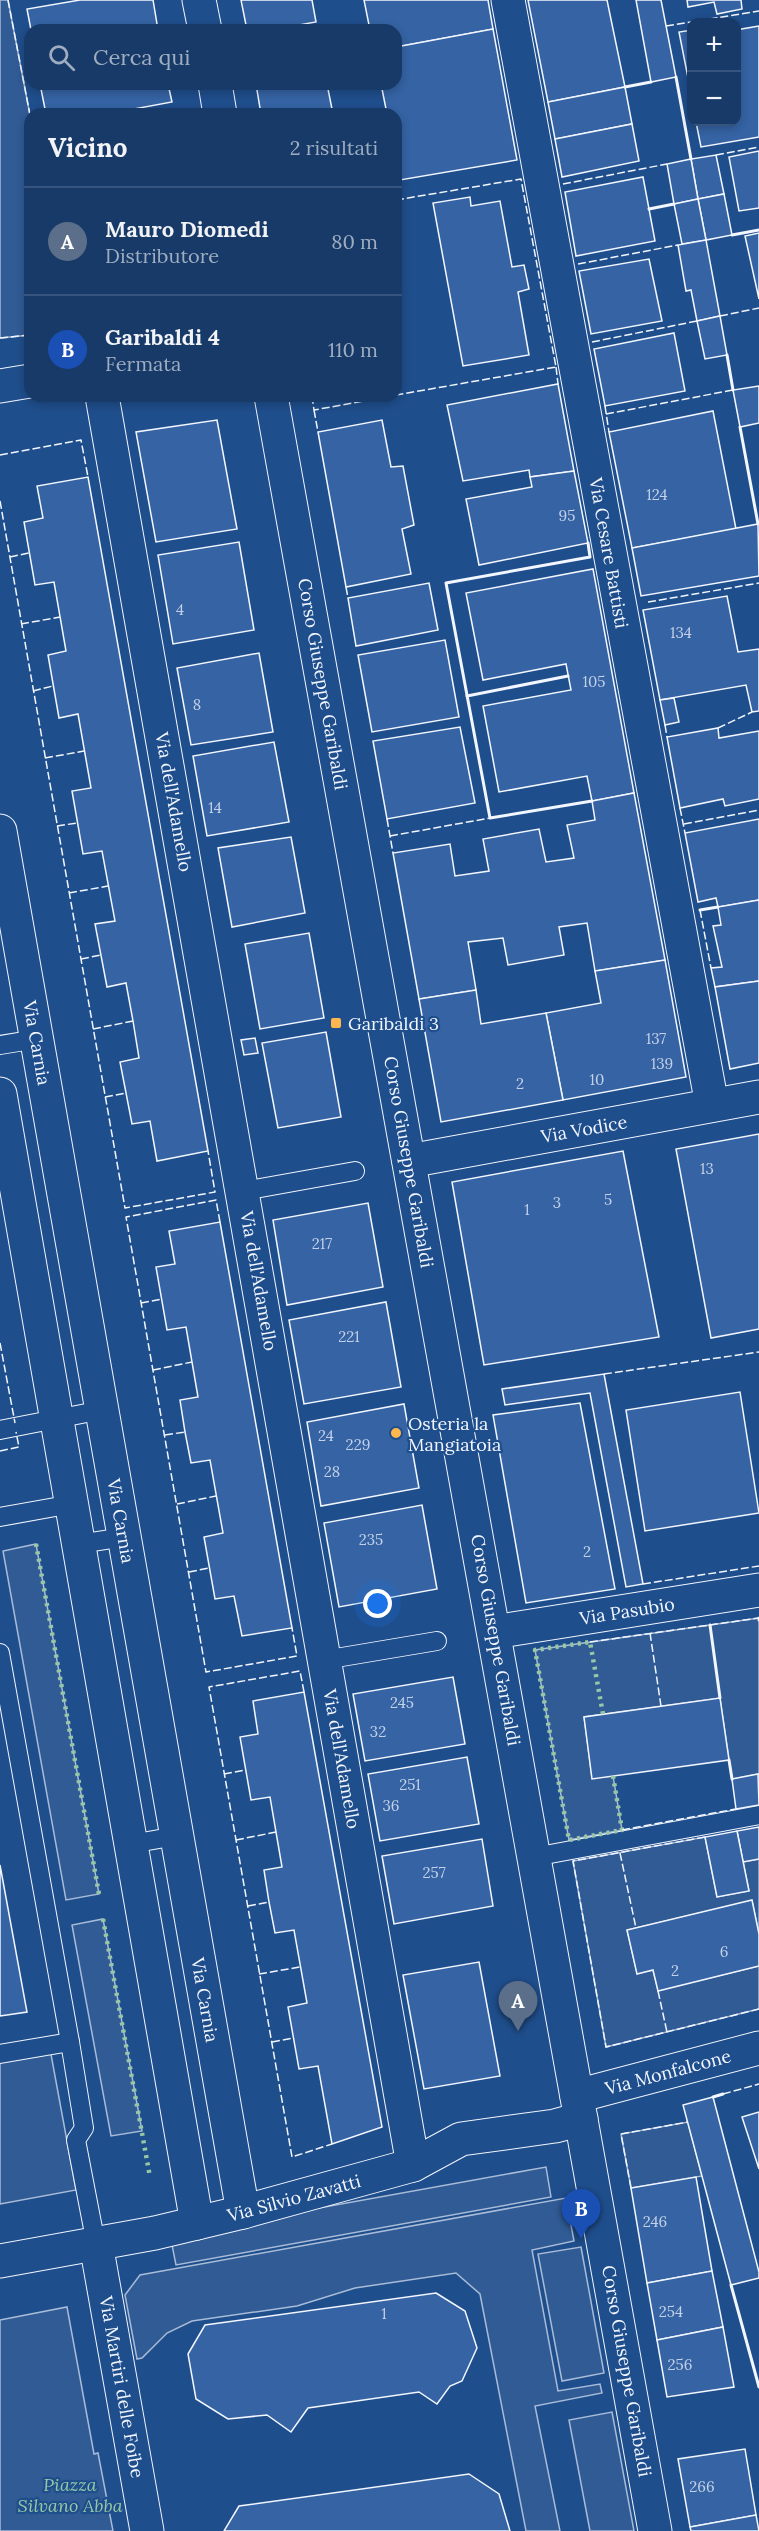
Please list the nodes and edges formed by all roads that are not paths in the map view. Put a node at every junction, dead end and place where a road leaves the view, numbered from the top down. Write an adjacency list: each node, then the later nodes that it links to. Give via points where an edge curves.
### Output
1 (199, 0): 3 (street)
2 (508, 0): 15 (street, Via Cesare Battisti)
3 (204, 24)
4 (215, 90): 5 (street)
5 (219, 108)
6 (24, 382): 7 (street)
7 (0, 386)
8 (103, 402): 18 (street, Via dell'Adamello)
9 (272, 402): 16 (street, Corso Giuseppe Garibaldi)
10 (0, 831): 11 (street, Via Carnia)
11 (37, 1039): 12 (lane); 19 (street, Via Carnia)
12 (0, 1046)
13 (0, 1094): 20 (street)
14 (759, 1097): 15 (street, Via Vodice)
15 (712, 1105): 16 (street, Via Vodice)
16 (409, 1161): 27 (street, Corso Giuseppe Garibaldi)
17 (355, 1171): 18 (lane)
18 (243, 1191): 30 (street, Via dell'Adamello)
19 (102, 1410): 20 (lane); 24 (street, Via Carnia)
20 (57, 1419): 21 (lane); 22 (street)
21 (0, 1430)
22 (72, 1504): 23 (lane); 25 (street)
23 (0, 1516)
24 (124, 1536): 25 (lane); 32 (street, Via Carnia)
25 (79, 1544): 33 (street)
26 (759, 1590): 27 (street, Via Pasubio)
27 (494, 1632): 34 (street, Corso Giuseppe Garibaldi)
28 (436, 1641): 30 (lane)
29 (0, 1653): 35 (lane)
30 (324, 1660): 39 (street, Via dell'Adamello)
31 (759, 1815): 34 (lane)
32 (176, 1836): 33 (lane); 40 (street, Via Carnia)
33 (131, 1844): 41 (street)
34 (534, 1857): 38 (street, Corso Giuseppe Garibaldi)
35 (70, 2042): 37 (lane); 42 (lane, via 84,2128 76,2140)
36 (759, 2048): 38 (street, Via Monfalcone)
37 (0, 2054)
38 (579, 2107): 39 (street, Via Silvio Zavatti, via 555,2126 461,2139); 45 (street, Corso Giuseppe Garibaldi)
39 (413, 2165): 40 (street, Via Silvio Zavatti)
40 (243, 2212): 41 (street, Via Silvio Zavatti)
41 (197, 2223): 42 (street, Via Silvio Zavatti)
42 (96, 2244): 43 (street, Via Silvio Zavatti); 44 (street, Via Martiri delle Foibe)
43 (0, 2261)
44 (147, 2531)
45 (655, 2531)

